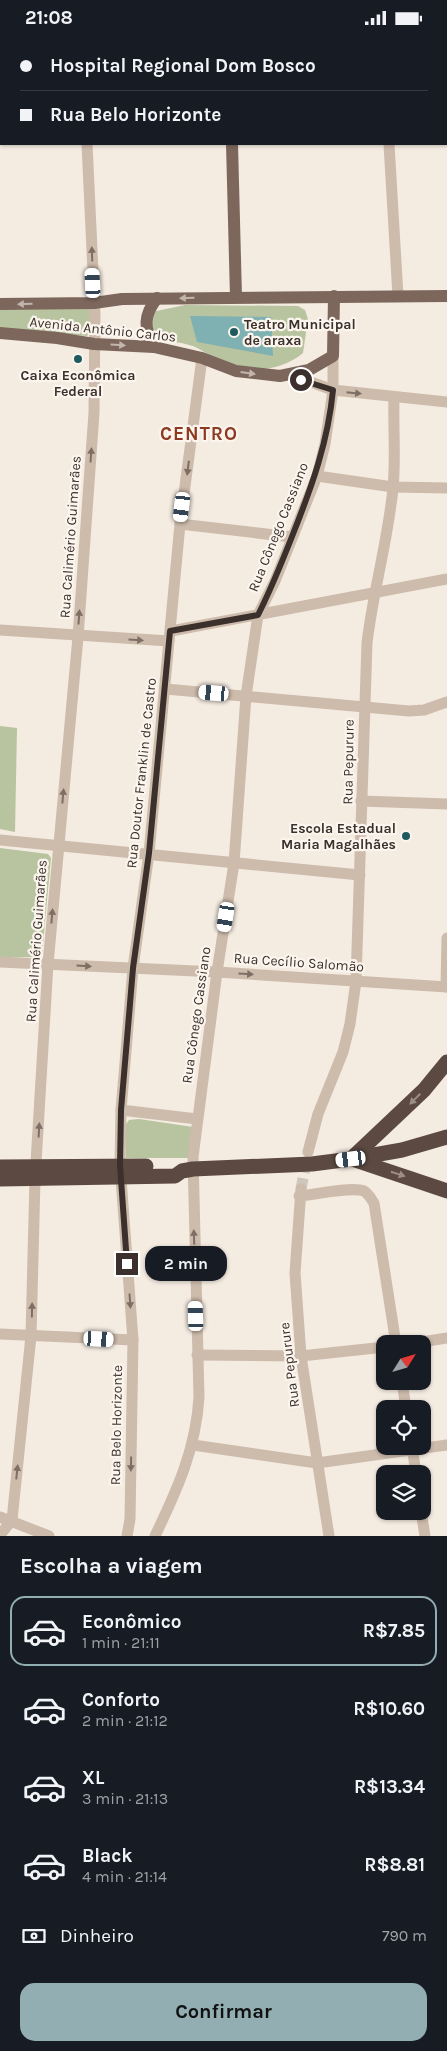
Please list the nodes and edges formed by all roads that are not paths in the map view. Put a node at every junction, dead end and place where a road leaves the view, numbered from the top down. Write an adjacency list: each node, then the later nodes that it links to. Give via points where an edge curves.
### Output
1 (87, 145): 9 (street, Rua Calimério Guimarães, one-way to 1)
2 (232, 145): 7 (main road)
3 (389, 145): 5 (street)
4 (334, 296): 5 (main road, Avenida Antônio Carlos); 7 (main road, Avenida Antônio Carlos); 14 (main road)
5 (398, 296): 6 (main road, Avenida Antônio Carlos)
6 (447, 296)
7 (236, 297): 8 (main road, Avenida Antônio Carlos, one-way to 8)
8 (157, 298): 9 (main road, Avenida Antônio Carlos); 13 (main road, via 146,317 147,333)
9 (94, 303): 10 (main road, Avenida Antônio Carlos, one-way to 10); 12 (street, Rua Calimério Guimarães)
10 (0, 304)
11 (0, 333): 12 (main road, Avenida Antônio Carlos)
12 (94, 344): 13 (main road, Avenida Antônio Carlos, one-way to 13); 30 (street, Rua Calimério Guimarães, one-way to 12, via 94,413)
13 (154, 347): 15 (main road, Avenida Antônio Carlos)
14 (333, 356): 16 (main road); 17 (street, Rua Cônego Cassiano)
15 (202, 358): 16 (main road, Avenida Antônio Carlos, one-way to 16, via 236,371); 23 (street, Rua Doutor Franklin de Castro, one-way to 23)
16 (291, 375): 17 (street)
17 (333, 390): 18 (street, one-way to 18); 20 (street, Rua Cônego Cassiano, via 326,444)
18 (394, 397): 19 (street); 21 (street, Rua Pepurure)
19 (447, 401)
20 (317, 475): 21 (street); 24 (street, Rua Cônego Cassiano)
21 (393, 487): 22 (street); 26 (street, Rua Pepurure, via 386,539)
22 (447, 488)
23 (180, 525): 24 (street); 29 (street, Rua Doutor Franklin de Castro)
24 (292, 537): 27 (street, Rua Cônego Cassiano)
25 (447, 579): 26 (street)
26 (373, 594): 27 (street); 34 (street, Rua Pepurure)
27 (258, 615): 29 (street); 32 (street, Rua Cônego Cassiano)
28 (0, 630): 30 (street)
29 (170, 636): 30 (street, one-way to 29); 31 (street, Rua Doutor Franklin de Castro)
30 (78, 637): 38 (street, Rua Calimério Guimarães, one-way to 30)
31 (166, 689): 32 (street); 39 (street, Rua Doutor Franklin de Castro)
32 (246, 696): 34 (street); 40 (street, Rua Cônego Cassiano)
33 (447, 702): 34 (street, via 424,710)
34 (364, 708): 35 (street, Rua Pepurure)
35 (362, 801): 36 (street); 41 (street, Rua Pepurure)
36 (447, 804)
37 (0, 840): 38 (street)
38 (58, 845): 39 (street); 44 (street, Rua Calimério Guimarães, one-way to 38)
39 (149, 853): 40 (street); 45 (street, Rua Doutor Franklin de Castro)
40 (234, 863): 41 (street); 46 (street, Rua Cônego Cassiano)
41 (360, 875): 47 (street, Rua Pepurure)
42 (447, 938): 48 (street)
43 (0, 962): 44 (street, Rua Cecílio Salomão)
44 (48, 965): 45 (street, Rua Cecílio Salomão, one-way to 45); 57 (street, Rua Calimério Guimarães, one-way to 44)
45 (133, 968): 46 (street, Rua Cecílio Salomão); 50 (street, Rua Doutor Franklin de Castro)
46 (217, 972): 47 (street, Rua Cecílio Salomão, one-way to 47); 51 (street, Rua Cônego Cassiano)
47 (356, 981): 48 (street, Rua Cecílio Salomão); 53 (street, Rua Pepurure, via 343,1051 318,1115)
48 (447, 987)
49 (447, 1063): 54 (highway, one-way to 54, via 411,1103)
50 (121, 1110): 51 (street); 56 (street, Rua Doutor Franklin de Castro)
51 (197, 1119): 58 (street, Rua Cônego Cassiano)
52 (447, 1137): 54 (highway, via 402,1150)
53 (308, 1152)
54 (351, 1159): 58 (highway); 60 (highway, one-way to 60)
55 (0, 1167): 57 (highway)
56 (121, 1171): 57 (highway); 58 (highway, via 169,1167); 65 (street, Rua Belo Horizonte, one-way to 65)
57 (36, 1173): 59 (highway); 63 (street, Rua Calimério Guimarães, one-way to 57)
58 (189, 1173): 68 (street, Rua Cônego Cassiano, one-way to 58)
59 (0, 1179)
60 (447, 1191)
61 (0, 1334): 63 (street)
62 (395, 1335): 69 (street, Rua Pepurure, via 374,1203 369,1195 363,1191 300,1193 295,1273)
63 (31, 1336): 65 (street); 76 (street, Rua Calimério Guimarães, one-way to 63)
64 (447, 1338): 66 (street)
65 (132, 1340): 80 (street, Rua Belo Horizonte, one-way to 80, via 130,1519)
66 (431, 1341)
67 (376, 1348): 69 (street)
68 (198, 1355): 69 (street); 70 (street, Rua Cônego Cassiano, via 199,1397)
69 (301, 1356): 74 (street, Rua Pepurure)
70 (193, 1445): 74 (street); 81 (street, Rua Cônego Cassiano)
71 (447, 1445): 72 (street)
72 (431, 1446)
73 (376, 1454): 74 (street)
74 (318, 1463): 82 (street, Rua Pepurure)
75 (0, 1517): 76 (street)
76 (12, 1520): 78 (street); 79 (street)
77 (422, 1520): 83 (street)
78 (0, 1535)
79 (49, 1536)
80 (127, 1536)
81 (155, 1536)
82 (329, 1536)
83 (425, 1536)

